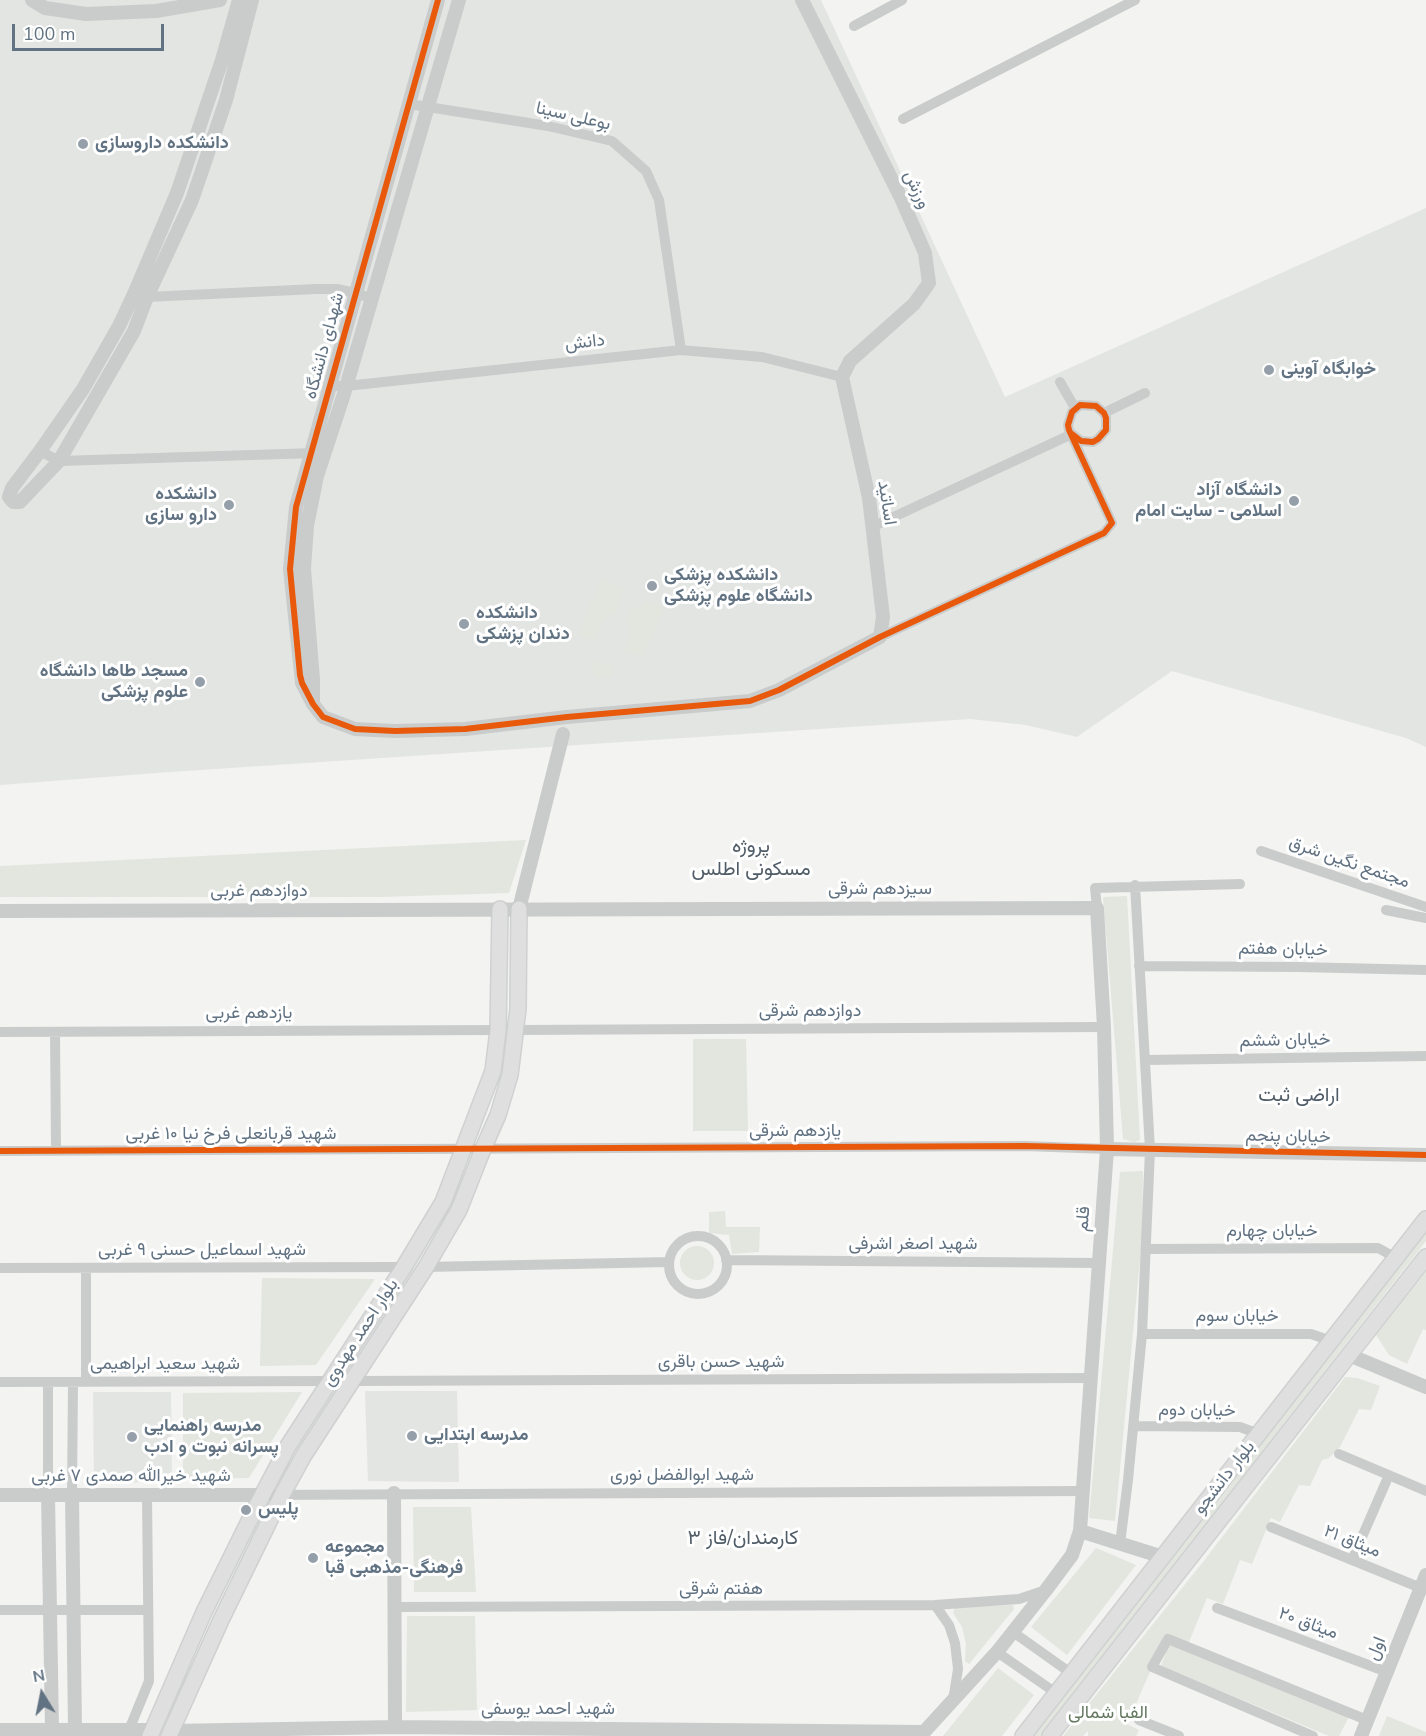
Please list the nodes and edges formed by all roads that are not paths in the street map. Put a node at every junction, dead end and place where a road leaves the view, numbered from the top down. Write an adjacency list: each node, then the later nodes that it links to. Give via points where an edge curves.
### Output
1 (32, 0): 2 (street, via 45,8 86,14 156,12)
2 (220, 0)
3 (238, 0): 15 (street, via 222,60)
4 (252, 0): 15 (street, via 226,100 192,200)
5 (438, 0): 11 (street, شهدای دانشگاه)
6 (459, 0): 12 (street, شهدای دانشگاه)
7 (802, 0): 18 (street, ورزش, via 925,253 929,283 914,304 850,361)
8 (902, 0): 10 (street)
9 (1135, 0): 13 (street)
10 (854, 26)
11 (409, 104): 12 (street, بوعلی سینا); 14 (street, شهدای دانشگاه)
12 (428, 107): 16 (street, شهدای دانشگاه); 17 (street, بوعلی سینا, via 548,126 612,141 646,171 659,200)
13 (903, 119)
14 (356, 293): 15 (street, via 316,289); 16 (street); 20 (street, شهدای دانشگاه)
15 (140, 295): 22 (street); 24 (street, via 134,331)
16 (372, 299): 21 (street, شهدای دانشگاه)
17 (681, 350): 18 (street, دانش, via 762,357); 21 (street, دانش)
18 (842, 377): 31 (street, اساتید)
19 (1060, 382): 25 (street)
20 (330, 386): 21 (street, دانش); 29 (street, شهدای دانشگاه)
21 (346, 386): 29 (street, شهدای دانشگاه)
22 (83, 389): 24 (street); 28 (street)
23 (1145, 393): 26 (street)
24 (95, 397): 30 (street)
25 (1075, 408): 26 (street, via 1090,404); 27 (street, via 1068,420)
26 (1104, 413): 27 (street, via 1107,424 1098,439 1081,441)
27 (1072, 434): 31 (street); 32 (street, via 1112,523 1104,533)
28 (40, 451): 30 (street); 30 (street, via 12,488 9,497 14,502 21,502)
29 (318, 454): 30 (street); 32 (street, شهدای دانشگاه, via 304,569 313,704 323,717 355,729 465,729 750,701)
30 (59, 461)
31 (872, 527): 32 (street, اساتید, via 883,617)
32 (880, 637)
33 (563, 734): 40 (street)
34 (1261, 851): 37 (street, مجتمع نگین شرق)
35 (1240, 884): 36 (street)
36 (1135, 885): 38 (street, via 1095,888); 44 (street)
37 (1426, 907)
38 (1097, 908): 40 (street, سیزدهم شرقی); 46 (street, قلم)
39 (500, 909): 40 (street, دوازدهم غربی); 42 (street, دوازدهم غربی); 47 (main road, بلوار احمد مهدوی)
40 (519, 909): 48 (main road, بلوار احمد مهدوی)
41 (1386, 910): 43 (street)
42 (0, 911)
43 (1426, 918)
44 (1139, 966): 45 (street, خیابان هفتم); 52 (street)
45 (1426, 970)
46 (1104, 1027): 48 (street, دوازدهم شرقی); 55 (street, قلم)
47 (498, 1030): 50 (street, یازدهم غربی); 53 (main road, بلوار احمد مهدوی, via 493,1071)
48 (516, 1030): 54 (main road, بلوار احمد مهدوی, via 510,1075)
49 (0, 1032): 50 (street, یازدهم غربی)
50 (55, 1032): 57 (street)
51 (1426, 1056): 52 (street, خیابان ششم)
52 (1145, 1060): 58 (street)
53 (463, 1149): 54 (street, یازدهم شرقی); 57 (street, شهید قربانعلی فرخ نیا ۱۰ غربی); 67 (main road, بلوار احمد مهدوی, via 443,1202)
54 (483, 1149): 55 (street, یازدهم شرقی); 68 (main road, بلوار احمد مهدوی, via 459,1210)
55 (1107, 1149): 58 (street, خیابان پنجم); 66 (street, قلم)
56 (0, 1150): 57 (street, شهید قربانعلی فرخ نیا ۱۰ غربی)
57 (56, 1150)
58 (1150, 1150): 59 (street, خیابان پنجم); 61 (street)
59 (1426, 1155)
60 (1426, 1219): 63 (main road, بلوار دانشجو)
61 (1146, 1249): 63 (street, خیابان چهارم, via 1378,1248); 71 (street)
62 (1426, 1257): 73 (main road, بلوار دانشجو)
63 (1396, 1258): 72 (main road, بلوار دانشجو)
64 (726, 1260): 65 (street, via 715,1242 693,1236 680,1242); 65 (street, via 721,1282 709,1291 694,1294 675,1283); 66 (street, شهید اصغر اشرفی)
65 (669, 1262): 68 (street)
66 (1099, 1263): 74 (street, قلم)
67 (404, 1267): 70 (street, شهید اسماعیل حسنی ۹ غربی); 75 (main road, بلوار احمد مهدوی)
68 (426, 1267): 76 (main road, بلوار احمد مهدوی)
69 (0, 1268): 70 (street, شهید اسماعیل حسنی ۹ غربی)
70 (86, 1268): 80 (street)
71 (1142, 1334): 72 (street, خیابان سوم, via 1311,1334); 82 (street)
72 (1331, 1341): 83 (main road, بلوار دانشجو)
73 (1349, 1355): 81 (street); 127 (main road, بلوار دانشجو)
74 (1091, 1378): 76 (street, شهید حسن باقری); 86 (street, قلم)
75 (330, 1381): 80 (street, شهید سعید ابراهیمی); 93 (main road, بلوار احمد مهدوی)
76 (352, 1381): 94 (main road, بلوار احمد مهدوی)
77 (0, 1382): 78 (street, شهید سعید ابراهیمی)
78 (48, 1382): 79 (street, شهید سعید ابراهیمی); 90 (street)
79 (73, 1382): 80 (street, شهید سعید ابراهیمی); 91 (street)
80 (86, 1382)
81 (1426, 1388)
82 (1133, 1426): 83 (street, خیابان دوم, via 1240,1427); 97 (street)
83 (1259, 1434): 98 (main road, بلوار دانشجو)
84 (1340, 1454): 85 (street)
85 (1389, 1475): 87 (street); 99 (street)
86 (1083, 1491): 88 (street, شهید ابوالفضل نوری); 96 (street, قلم)
87 (1426, 1491)
88 (394, 1493): 94 (street, شهید ابوالفضل نوری); 104 (street)
89 (0, 1495): 90 (street, شهید خیرالله صمدی ۷ غربی)
90 (48, 1495): 91 (street, شهید خیرالله صمدی ۷ غربی); 107 (street)
91 (72, 1495): 92 (street, شهید خیرالله صمدی ۷ غربی); 108 (street)
92 (147, 1495): 93 (street, شهید خیرالله صمدی ۷ غربی); 109 (street)
93 (262, 1495): 94 (street, شهید ابوالفضل نوری); 123 (main road, بلوار احمد مهدوی, via 204,1612)
94 (282, 1495): 124 (main road, بلوار احمد مهدوی)
95 (1271, 1527): 99 (street, میثاق ۲۱)
96 (1080, 1532): 97 (street); 102 (street, قلم, via 1072,1555)
97 (1120, 1544): 98 (street)
98 (1163, 1557): 113 (main road, بلوار دانشجو)
99 (1352, 1560): 101 (street, میثاق ۲۱)
100 (1426, 1575): 101 (street, اول)
101 (1421, 1588): 112 (street, اول)
102 (1046, 1590): 103 (street, هفتم شرقی, via 1019,1599); 110 (street, قلم)
103 (935, 1605): 104 (street, هفتم شرقی); 115 (street, via 955,1642 958,1669)
104 (395, 1607): 118 (street)
105 (1217, 1608): 112 (street, میثاق ۲۰)
106 (0, 1610): 107 (street)
107 (50, 1610): 108 (street); 120 (street)
108 (73, 1610): 109 (street); 121 (street)
109 (148, 1610): 122 (street, via 149,1681)
110 (1013, 1632): 111 (street, قلم); 113 (street)
111 (997, 1652): 114 (street); 115 (street, قلم)
112 (1387, 1672): 117 (street, اول)
113 (1072, 1674): 114 (main road, بلوار دانشجو)
114 (1056, 1693): 126 (main road, بلوار دانشجو)
115 (953, 1701): 125 (street, قلم)
116 (1139, 1719): 128 (street)
117 (1368, 1720): 129 (street, via 1168,1639 1152,1667); 130 (street, اول)
118 (395, 1726): 124 (street, شهید احمد یوسفی); 125 (street, شهید احمد یوسفی)
119 (0, 1730): 120 (street)
120 (52, 1730): 121 (street)
121 (75, 1730): 122 (street)
122 (129, 1730): 123 (street)
123 (151, 1733): 124 (main road)
124 (170, 1733)
125 (925, 1734)
126 (1023, 1736)
127 (1050, 1736)
128 (1179, 1736)
129 (1313, 1736)
130 (1361, 1736)

